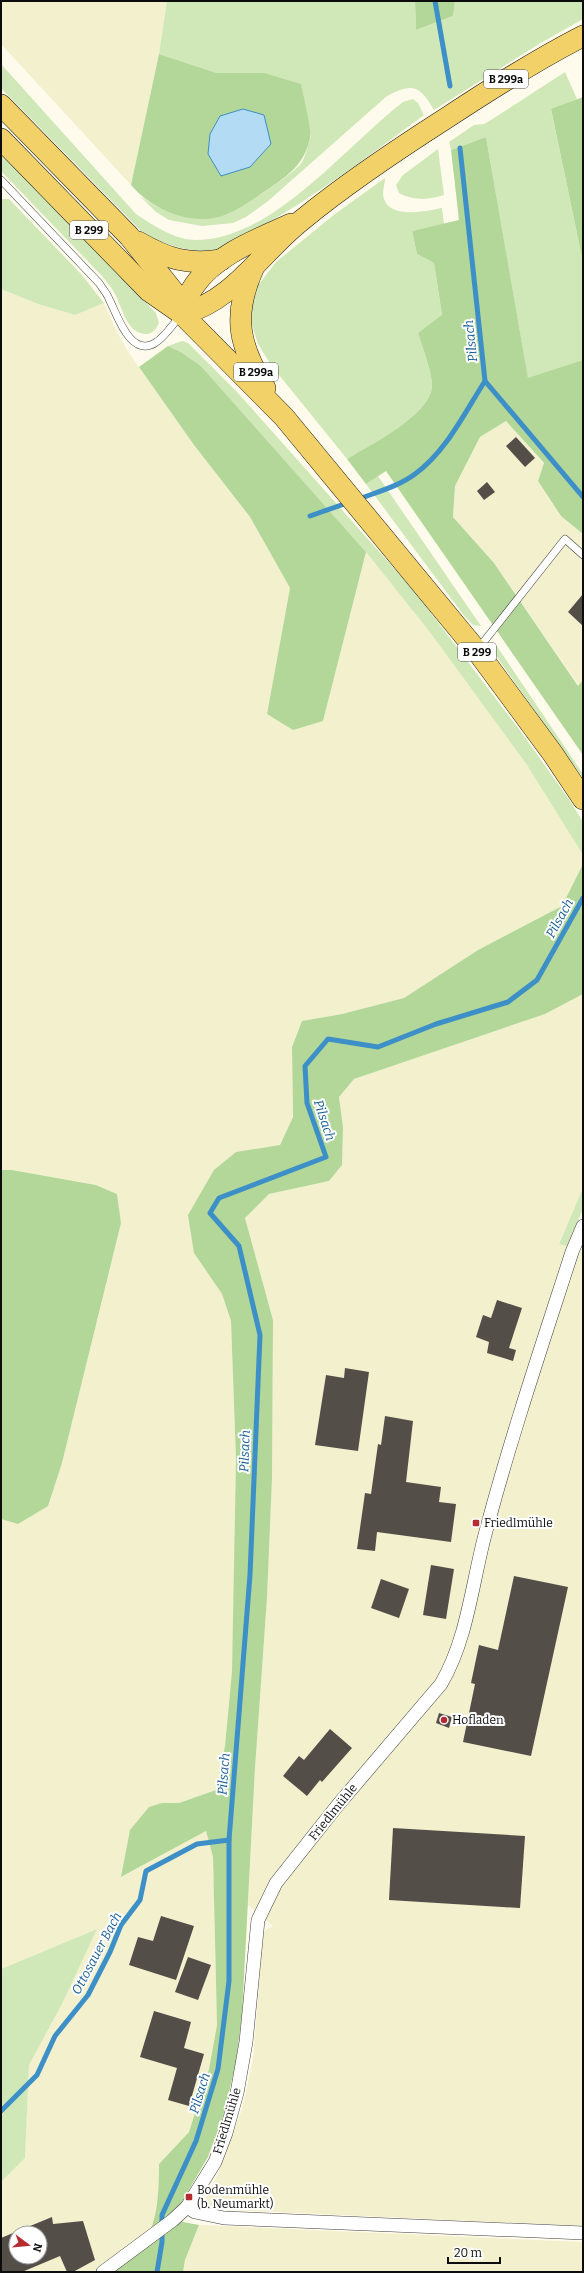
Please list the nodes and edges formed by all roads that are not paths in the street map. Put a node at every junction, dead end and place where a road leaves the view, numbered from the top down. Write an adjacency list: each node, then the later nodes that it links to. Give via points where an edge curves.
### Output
1 (583, 36): 5 (main road, B 299a, via 515,74 432,128)
2 (1, 105): 6 (main road, B 299)
3 (1, 139): 9 (main road, B 299, via 149,291)
4 (1, 180): 9 (lane, via 99,283 125,333 135,342 141,345 154,344)
5 (301, 220): 7 (main road, B 299a, via 264,236); 8 (main road, B 299a)
6 (129, 236): 7 (main road, B 299a, via 177,260); 9 (main road, B 299, via 172,292)
7 (221, 260): 9 (main road, B 299a, via 202,274 193,287)
8 (253, 268): 9 (main road, B 299a, via 205,307); 10 (main road, B 299a, via 243,296 240,332 251,363)
9 (182, 314): 10 (main road, B 299)
10 (284, 417): 12 (main road, B 299)
11 (583, 555): 12 (lane, via 565,539)
12 (477, 651): 13 (main road, B 299)
13 (583, 799)
14 (583, 1226): 15 (street, Friedlmühle, via 572,1252 508,1450 452,1666 441,1684 280,1877 267,1901 258,1920 246,2042 237,2093 215,2162)
15 (187, 2207): 16 (street, via 195,2212 224,2218); 17 (street, Friedlmühle)
16 (583, 2233)
17 (103, 2272)

